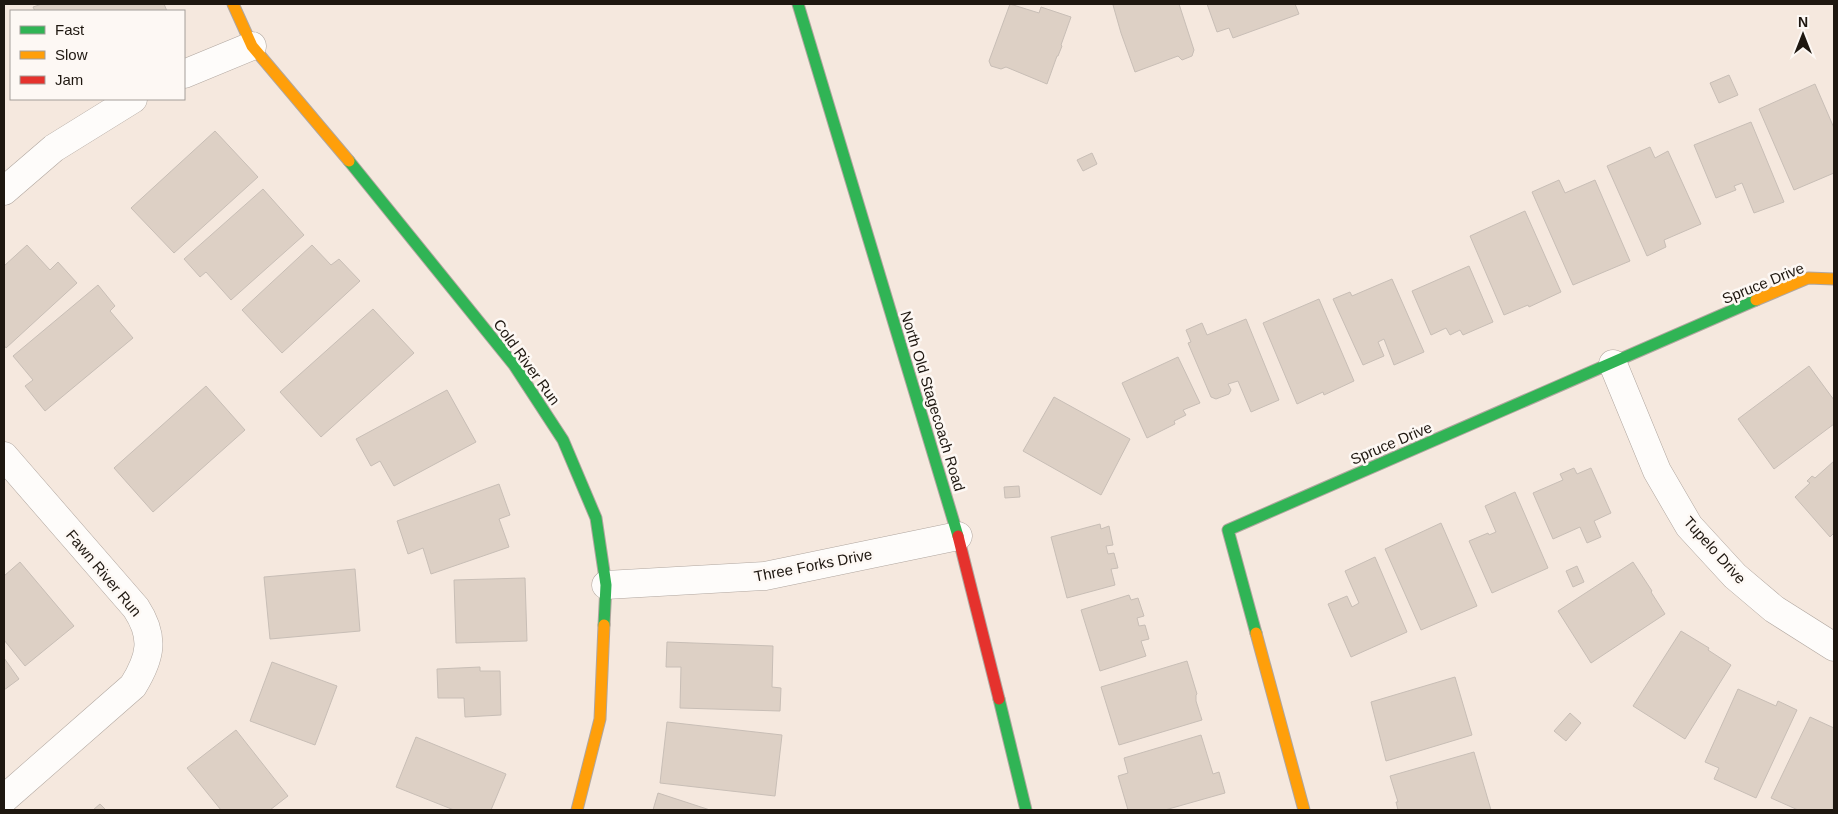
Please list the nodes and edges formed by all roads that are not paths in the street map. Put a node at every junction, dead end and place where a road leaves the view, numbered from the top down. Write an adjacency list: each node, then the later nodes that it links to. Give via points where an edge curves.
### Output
1 (232, 4): 3 (street, Cold River Run)
2 (798, 4): 10 (street, North Old Stagecoach Road)
3 (252, 46): 4 (street); 11 (street, Cold River Run, via 514,365 564,440 596,518)
4 (185, 74)
5 (131, 100): 6 (street, via 54,148)
6 (4, 191)
7 (1834, 279): 8 (street, Spruce Drive, via 1808,278)
8 (1613, 364): 12 (street, Tupelo Drive, via 1657,471 1689,526 1735,576 1774,609); 16 (street, Spruce Drive, via 1228,530)
9 (4, 456): 13 (street, Fawn River Run, via 136,608 144,619 149,643 147,658 133,686)
10 (958, 536): 11 (street, Three Forks Drive, via 765,576); 15 (street, North Old Stagecoach Road)
11 (606, 585): 14 (street, Cold River Run, via 600,719)
12 (1834, 647)
13 (4, 799)
14 (577, 810)
15 (1026, 810)
16 (1304, 810)

